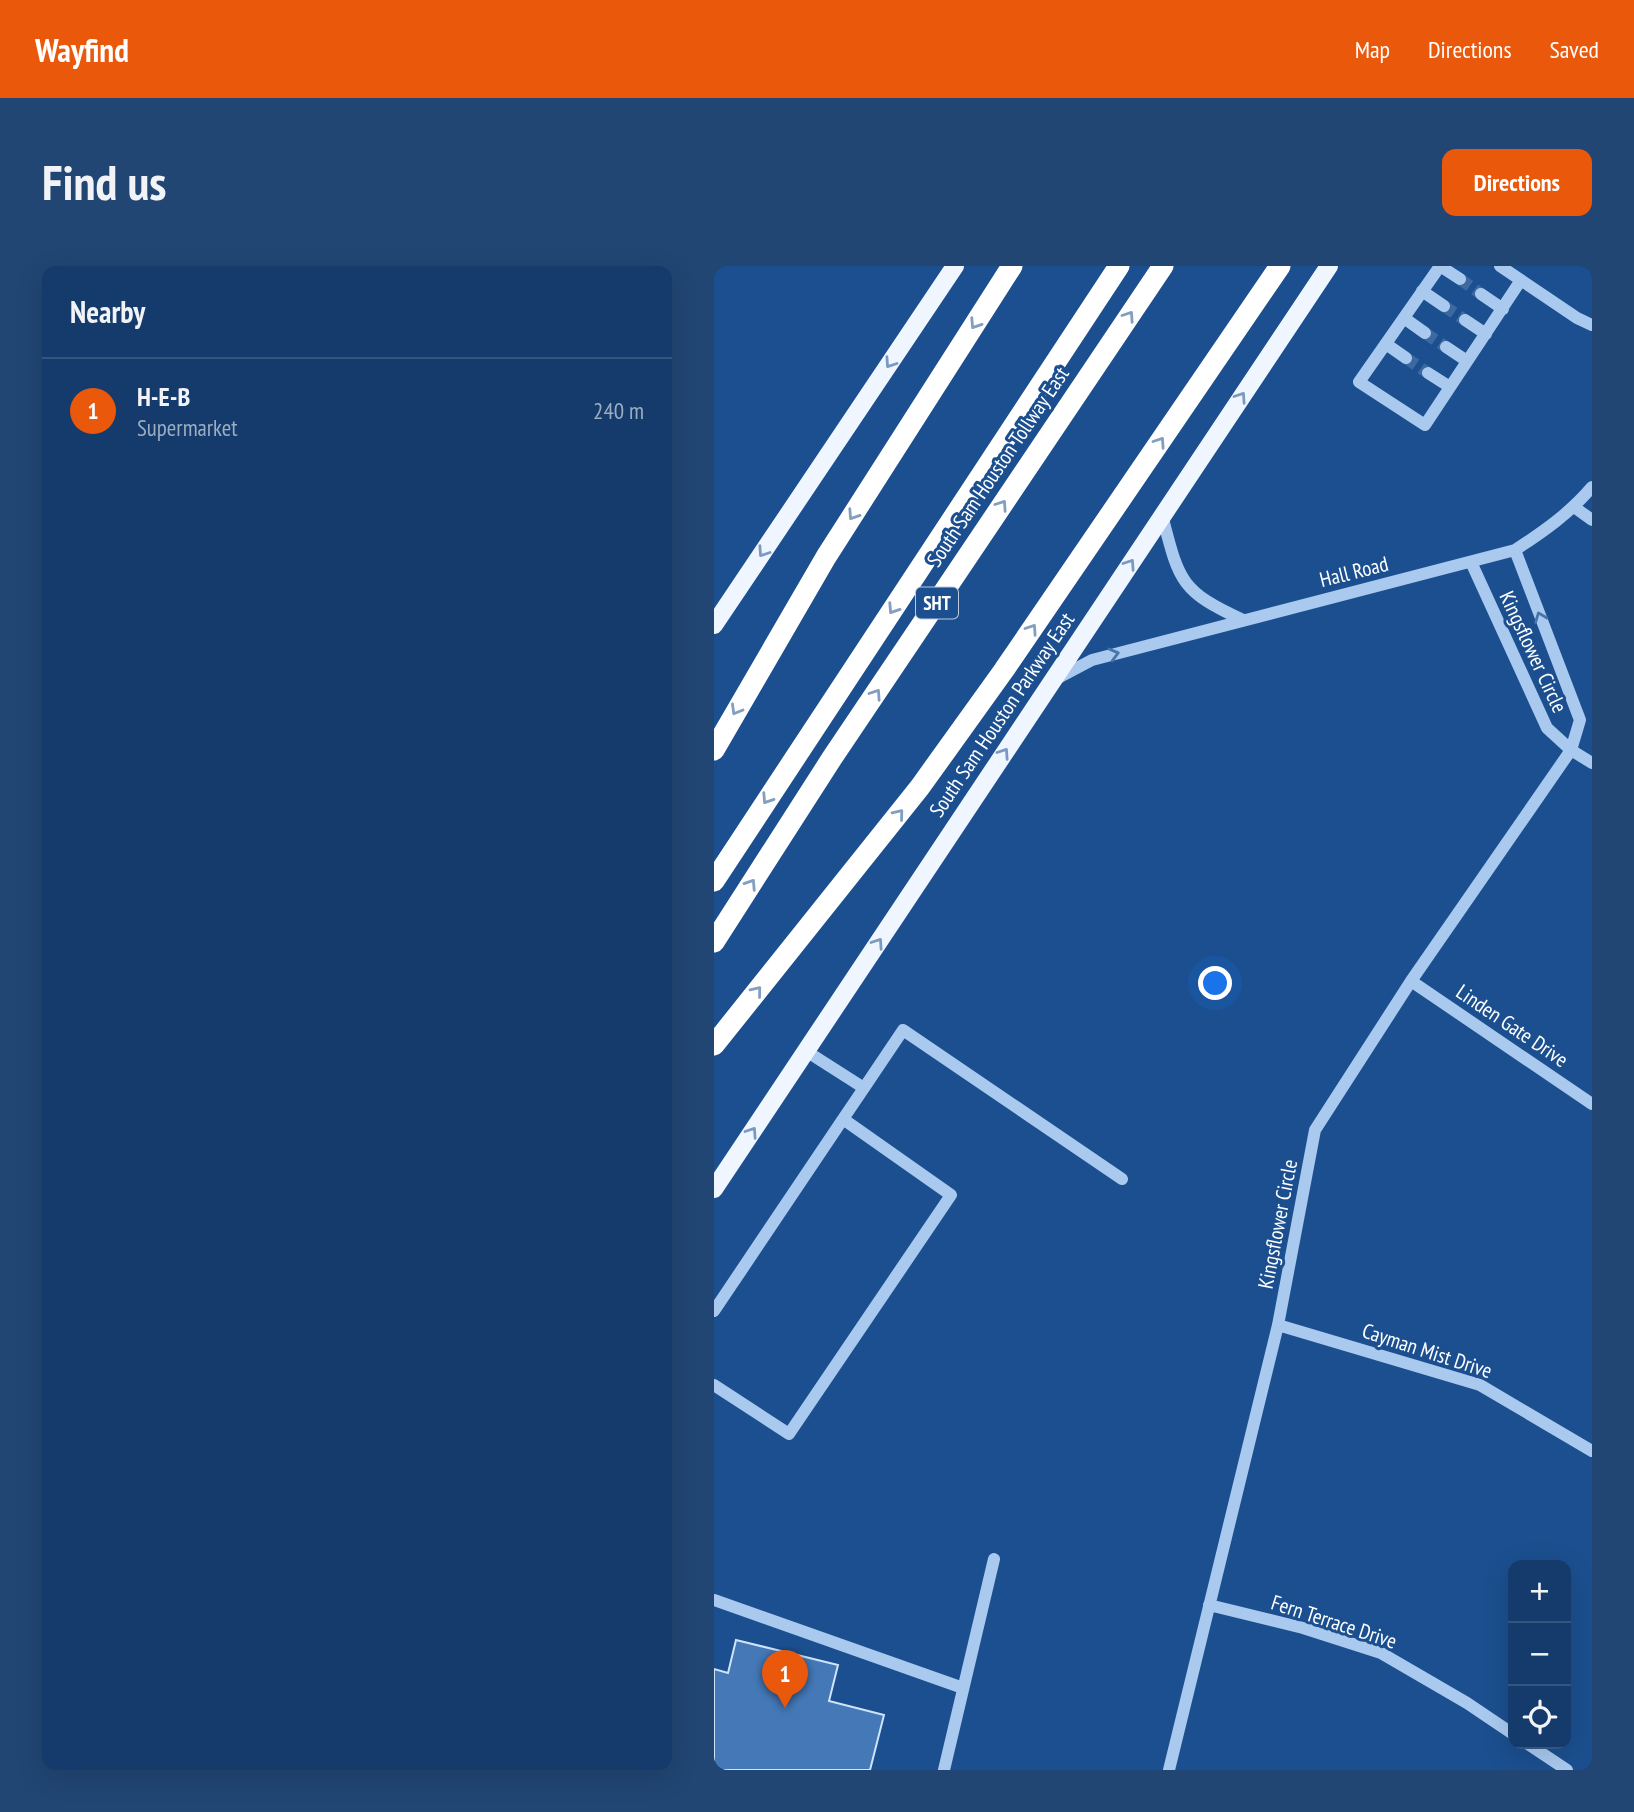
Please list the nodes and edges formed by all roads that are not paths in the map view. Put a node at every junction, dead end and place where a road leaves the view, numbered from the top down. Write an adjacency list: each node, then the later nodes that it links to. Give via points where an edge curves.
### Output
1 (955, 266): 33 (main road, one-way to 33)
2 (1012, 266): 35 (highway, one-way to 35, via 826,557)
3 (1119, 266): 38 (highway, South Sam Houston Tollway East / SHT, one-way to 38)
4 (1163, 266): 39 (highway, South Sam Houston Tollway East / SHT, one-way to 4, via 832,758)
5 (1280, 266): 41 (highway, one-way to 5, via 920,787)
6 (1329, 266): 28 (main road, South Sam Houston Parkway East, one-way to 6)
7 (1440, 266): 9 (street); 11 (street)
8 (1500, 266): 10 (street)
9 (1460, 279)
10 (1521, 280): 14 (street); 17 (street)
11 (1422, 292): 13 (street); 15 (street)
12 (1481, 294): 14 (street)
13 (1444, 306)
14 (1503, 309): 19 (street)
15 (1404, 318): 18 (street); 20 (street)
16 (1465, 320): 19 (street)
17 (1592, 325)
18 (1425, 333)
19 (1486, 334): 23 (street)
20 (1386, 344): 22 (street); 25 (street, via 1359,382 1425,425)
21 (1446, 347): 23 (street)
22 (1406, 358)
23 (1467, 361): 25 (street)
24 (1428, 373): 25 (street)
25 (1450, 387)
26 (1592, 488): 27 (street, Hall Road)
27 (1574, 507): 29 (street); 30 (street, Hall Road)
28 (1162, 515): 32 (street, via 1174,561 1193,592); 34 (main road, South Sam Houston Parkway East, one-way to 28)
29 (1592, 520)
30 (1515, 550): 31 (street, Hall Road); 36 (street, Kingsflower Circle, one-way to 30, via 1580,720)
31 (1471, 562): 32 (street, Hall Road); 36 (street, Kingsflower Circle, via 1547,728)
32 (1243, 620): 34 (street, Hall Road, one-way to 32, via 1092,660)
33 (714, 625)
34 (1052, 681): 42 (main road, South Sam Houston Parkway East, one-way to 34)
35 (714, 750)
36 (1571, 750): 37 (street); 40 (street, Kingsflower Circle)
37 (1592, 763)
38 (714, 881)
39 (714, 942)
40 (1411, 981): 44 (street, Linden Gate Drive); 49 (street, Kingsflower Circle, via 1315,1130)
41 (714, 1045)
42 (806, 1051): 43 (street); 47 (main road, South Sam Houston Parkway East, one-way to 42)
43 (864, 1088): 45 (street); 46 (street, via 903,1030)
44 (1592, 1104)
45 (843, 1119): 48 (street); 50 (street, via 951,1195 789,1434)
46 (1122, 1179)
47 (714, 1189)
48 (714, 1311)
49 (1278, 1325): 51 (street, Cayman Mist Drive, via 1480,1385); 54 (street, Kingsflower Circle)
50 (714, 1385)
51 (1592, 1451)
52 (994, 1559): 55 (street)
53 (714, 1600): 55 (street)
54 (1209, 1605): 56 (street, Fern Terrace Drive, via 1381,1653); 59 (street, Kingsflower Circle)
55 (963, 1688): 58 (street)
56 (1508, 1731)
57 (1536, 1749): 60 (street)
58 (944, 1770)
59 (1169, 1770)
60 (1567, 1770)

